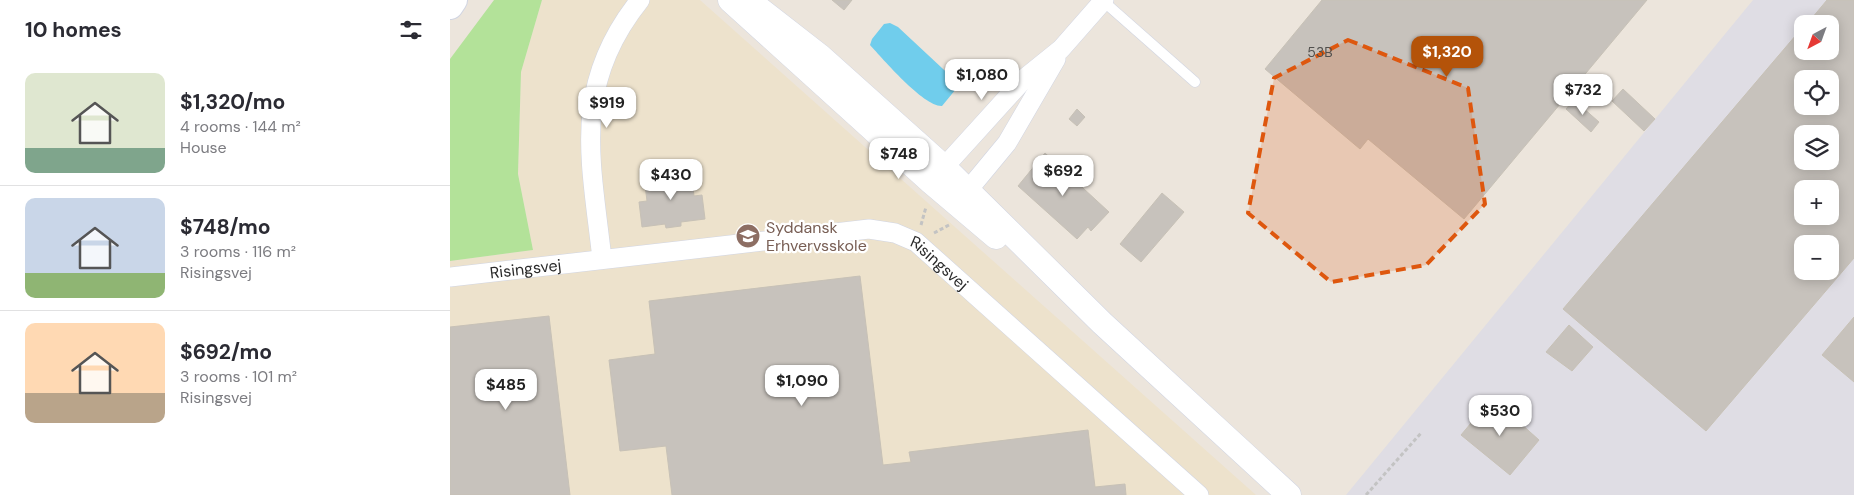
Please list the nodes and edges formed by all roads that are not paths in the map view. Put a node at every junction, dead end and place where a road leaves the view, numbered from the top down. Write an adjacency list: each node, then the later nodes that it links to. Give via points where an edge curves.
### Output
1 (454, 0): 6 (main road)
2 (640, 0): 11 (street, via 624,20 603,60 592,103 590,148)
3 (730, 0): 9 (street)
4 (748, 0): 9 (street, via 820,56)
5 (1103, 0): 7 (street); 8 (lane)
6 (450, 6)
7 (1061, 49): 9 (street, via 1026,78); 10 (street, via 1007,143)
8 (1195, 82)
9 (934, 183): 10 (street)
10 (962, 198): 14 (street)
11 (602, 259): 12 (street, Risingsvej); 13 (street, Risingsvej, via 870,230 895,233 916,242)
12 (450, 277)
13 (1199, 495)
14 (1289, 495)

